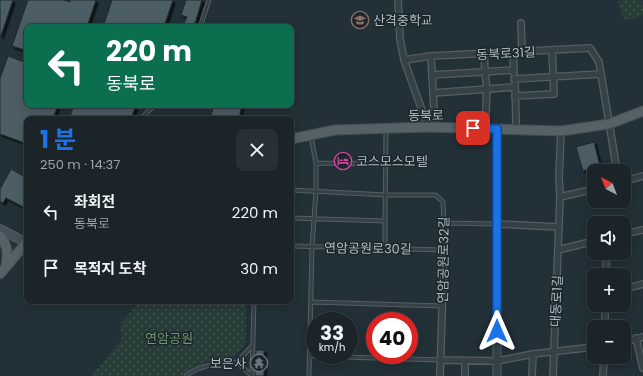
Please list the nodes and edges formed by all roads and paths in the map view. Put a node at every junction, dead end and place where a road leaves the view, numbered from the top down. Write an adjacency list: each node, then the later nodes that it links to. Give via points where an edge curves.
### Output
1 (209, 0): 4 (lane)
2 (398, 0): 10 (street)
3 (521, 23): 7 (street)
4 (201, 24)
5 (552, 50): 7 (street, 동북로31길); 13 (street, 동북로31길, via 590,48 599,62); 15 (street)
6 (513, 52): 7 (street, 동북로31길); 8 (street, 동북로31길); 11 (street)
7 (522, 52)
8 (484, 54): 9 (street, 동북로31길); 12 (street)
9 (431, 56): 10 (street, 동북로31길); 14 (street)
10 (404, 60): 25 (street)
11 (514, 70): 12 (street); 16 (street)
12 (485, 72): 14 (street); 18 (street)
13 (601, 74): 15 (street); 24 (street, 동북로31길)
14 (432, 75): 19 (street)
15 (554, 77): 16 (street); 20 (street, via 554,94)
16 (514, 79): 17 (street)
17 (515, 87): 18 (street); 20 (street)
18 (487, 89): 19 (street); 26 (street)
19 (433, 93): 25 (street)
20 (515, 96): 29 (street)
21 (152, 108): 23 (lane)
22 (643, 112): 24 (main road, 동북로)
23 (143, 116)
24 (609, 124): 30 (main road, 동북로); 35 (street)
25 (432, 127): 26 (main road, 동북로); 27 (main road, 동북로)
26 (485, 128): 28 (main road, 동북로)
27 (386, 129): 31 (main road, 동북로, via 335,130); 34 (lane)
28 (497, 129): 29 (main road, 동북로); 47 (street)
29 (515, 130): 30 (main road, 동북로)
30 (561, 131): 42 (street)
31 (311, 135): 32 (main road, 동북로); 33 (lane)
32 (294, 138)
33 (316, 163): 34 (lane); 40 (lane)
34 (385, 164): 41 (lane)
35 (615, 164)
36 (643, 176): 37 (street)
37 (631, 179)
38 (294, 190): 40 (lane, 연암공원로32길)
39 (587, 190): 42 (street)
40 (316, 191): 41 (lane, 연암공원로32길); 44 (lane)
41 (386, 195): 45 (lane); 46 (lane, 연암공원로32길, via 436,195 443,202)
42 (560, 197): 48 (street, 대동로1길)
43 (294, 218): 44 (lane)
44 (314, 219): 45 (lane); 57 (lane)
45 (385, 221): 58 (lane)
46 (444, 223): 47 (lane); 59 (street, 연암공원로32길)
47 (498, 224): 48 (street); 78 (street)
48 (559, 227): 60 (street, 대동로1길)
49 (0, 230): 53 (main road)
50 (643, 230): 51 (street)
51 (631, 233)
52 (0, 236): 61 (main road, via 4,240 8,256)
53 (24, 242)
54 (587, 243): 60 (street)
55 (24, 246): 61 (main road)
56 (294, 246): 57 (lane, 연암공원로30길)
57 (312, 247): 58 (lane, 연암공원로30길); 64 (lane)
58 (385, 248): 59 (lane, 연암공원로30길)
59 (444, 250): 66 (street, 연암공원로32길)
60 (558, 250): 73 (street, 대동로1길)
61 (3, 271)
62 (643, 284): 63 (street)
63 (631, 287)
64 (311, 302): 66 (lane); 67 (lane)
65 (254, 304): 71 (lane)
66 (442, 306): 76 (street, 연암공원로32길)
67 (311, 312)
68 (643, 337): 69 (street)
69 (636, 338): 70 (street); 82 (street)
70 (631, 340)
71 (253, 345): 79 (lane); 84 (lane)
72 (587, 348): 73 (street)
73 (553, 352): 74 (street); 90 (street, 대동로1길)
74 (533, 354): 78 (street); 89 (street)
75 (358, 357): 76 (lane)
76 (441, 360): 77 (street); 86 (street, 연암공원로32길)
77 (466, 361): 78 (street); 87 (street)
78 (497, 361): 88 (street)
79 (236, 362): 83 (lane, via 198,368); 84 (lane)
80 (309, 364): 85 (lane)
81 (604, 364): 91 (street)
82 (643, 367)
83 (186, 376)
84 (252, 376)
85 (309, 376)
86 (440, 376)
87 (465, 376)
88 (497, 376)
89 (532, 376)
90 (553, 376)
91 (603, 376)

